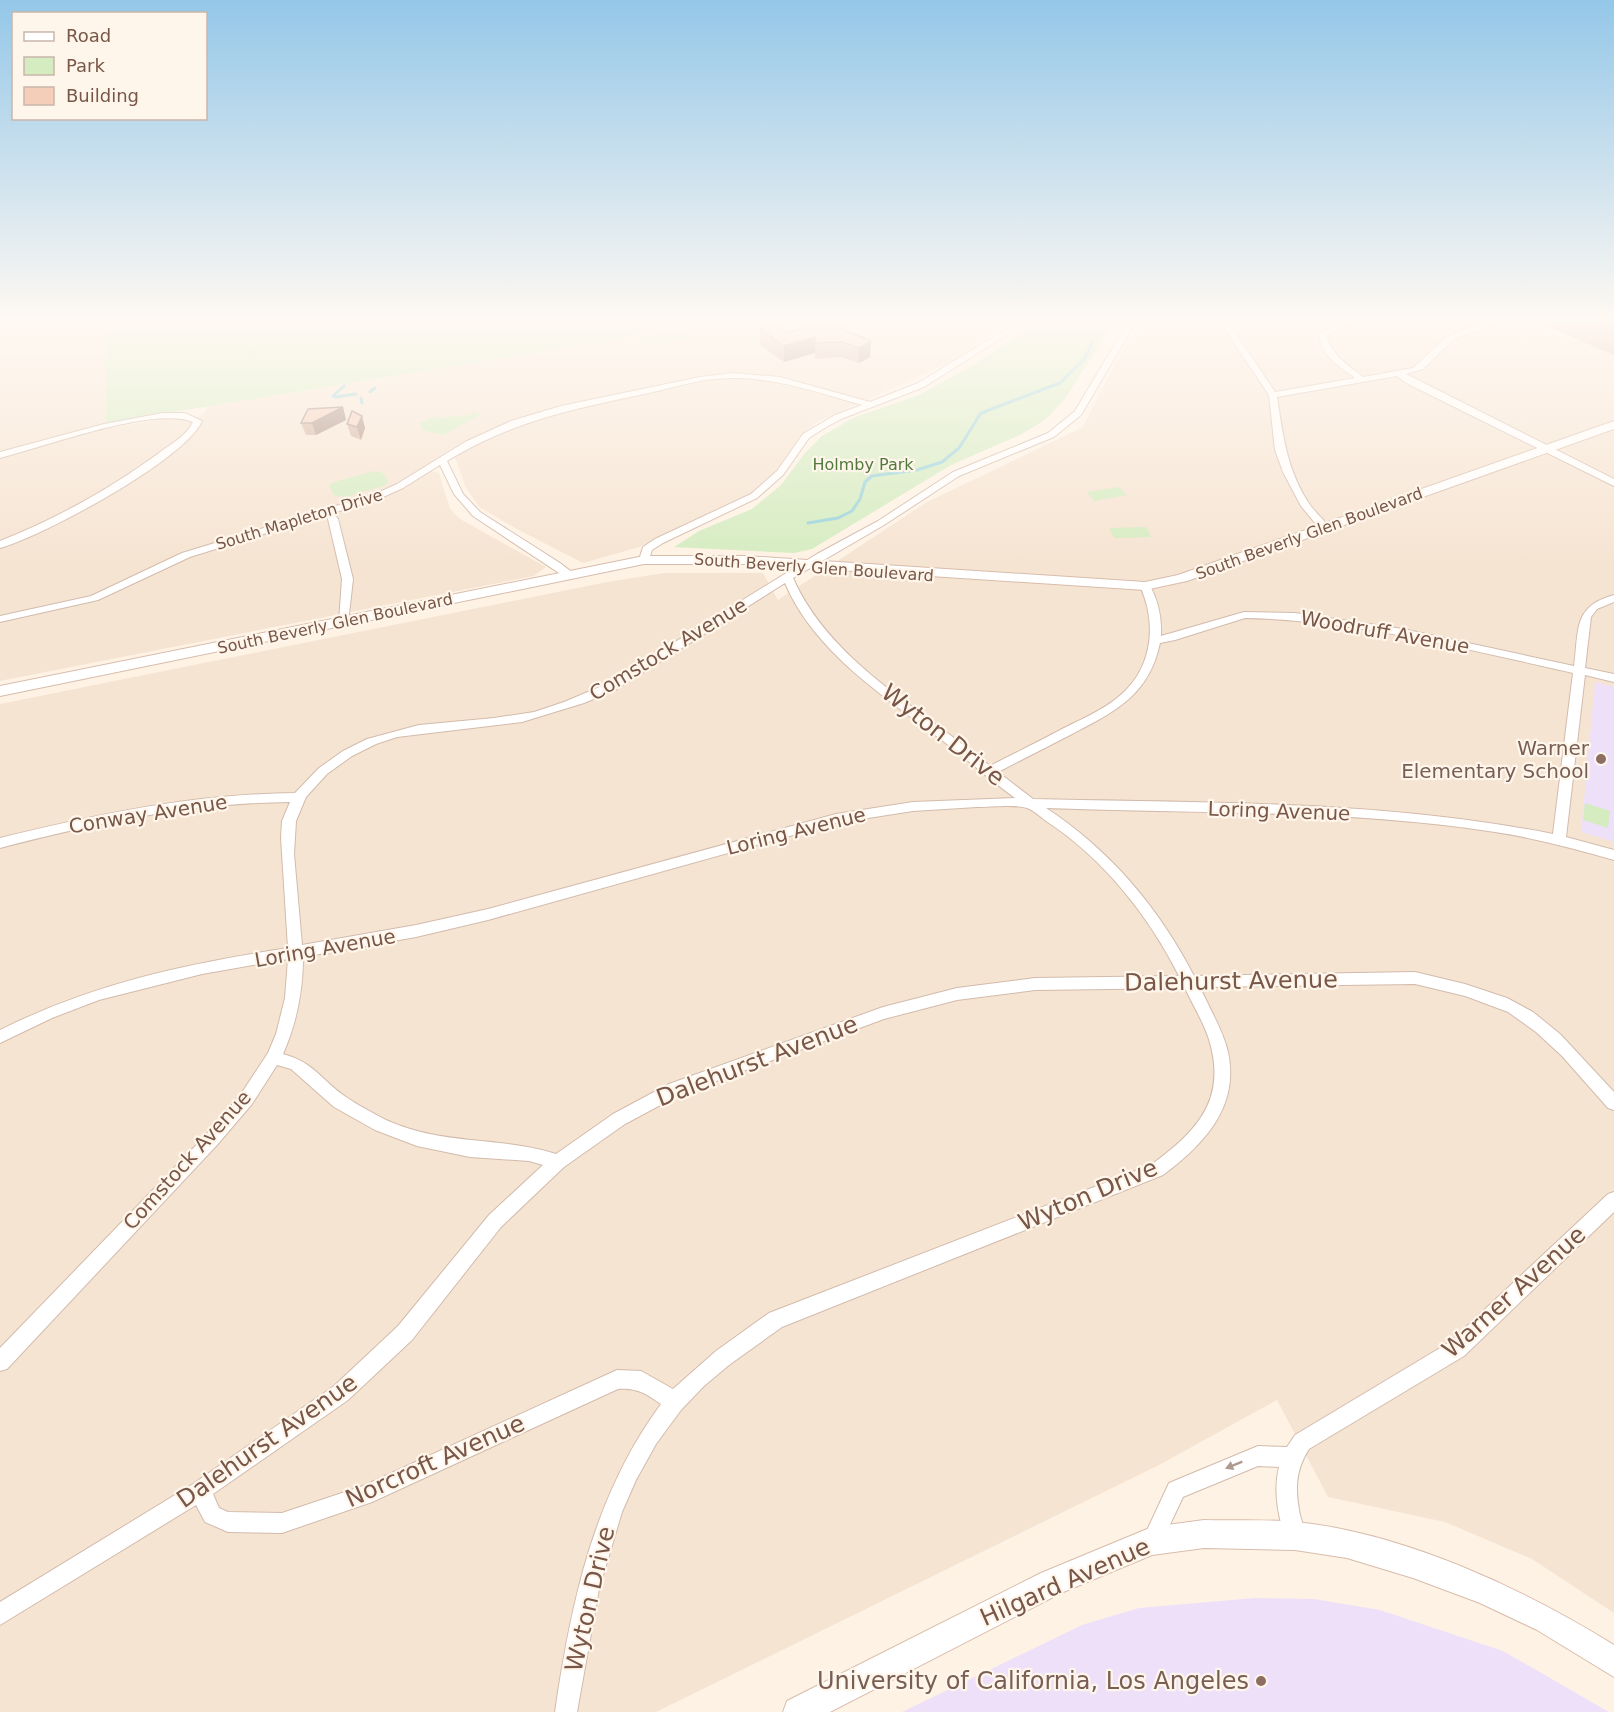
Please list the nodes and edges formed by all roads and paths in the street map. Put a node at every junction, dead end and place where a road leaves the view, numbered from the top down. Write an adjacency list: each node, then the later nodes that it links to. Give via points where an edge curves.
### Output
1 (597, 402): 11 (street, South Mapleton Drive, via 541,414 486,434)
2 (862, 402): 7 (street, South Mapleton Drive)
3 (880, 402): 7 (street)
4 (1084, 402): 17 (street, Comstock Avenue, via 1078,413 1051,435 956,474)
5 (1274, 402): 14 (street, via 1280,450 1288,472 1306,506)
6 (1454, 402): 9 (street)
7 (873, 405): 16 (street, via 838,417 806,436 780,473 754,496 659,541 647,549)
8 (1614, 425): 9 (main road, South Beverly Glen Boulevard)
9 (1545, 449): 12 (street); 14 (main road, South Beverly Glen Boulevard)
10 (0, 455): 15 (street, via 117,424 179,414 198,421 194,430 134,478 61,518)
11 (442, 459): 13 (street, South Mapleton Drive, via 400,486); 18 (street, via 458,493 477,514)
12 (1614, 483)
13 (328, 513): 22 (street, South Mapleton Drive, via 186,555 94,598); 23 (street, via 333,519 348,589)
14 (1324, 526): 20 (main road, South Beverly Glen Boulevard, via 1182,578)
15 (0, 544)
16 (644, 560): 17 (main road, South Beverly Glen Boulevard, via 710,558); 18 (main road, South Beverly Glen Boulevard)
17 (810, 565): 19 (street, Comstock Avenue); 20 (main road, South Beverly Glen Boulevard)
18 (569, 575): 23 (main road, South Beverly Glen Boulevard)
19 (788, 578): 28 (street, Wyton Drive, via 793,594 836,646); 29 (street, Comstock Avenue, via 613,686 579,702 521,718 445,724 379,738 348,752)
20 (1144, 586): 24 (street, via 1152,599)
21 (1614, 598): 25 (street, via 1593,607 1586,617)
22 (0, 619)
23 (344, 621): 27 (main road, South Beverly Glen Boulevard)
24 (1156, 640): 25 (street, Woodruff Avenue, via 1244,615 1294,616 1403,632); 28 (street, via 1146,670 1127,696)
25 (1578, 669): 26 (street, Woodruff Avenue); 31 (street)
26 (1614, 678)
27 (0, 691)
28 (990, 771): 30 (street, Wyton Drive)
29 (298, 797): 32 (street, Conway Avenue, via 207,802 142,811); 34 (street, Comstock Avenue, via 289,822 287,844)
30 (1031, 805): 31 (street, Loring Avenue, via 1393,815 1468,822); 34 (street, Loring Avenue, via 928,805 830,819 501,913); 35 (street, Wyton Drive, via 1081,839 1135,892)
31 (1559, 838): 33 (street, Loring Avenue)
32 (0, 843)
33 (1614, 855)
34 (295, 953): 36 (street, Loring Avenue, via 168,975 80,1001); 37 (street, Comstock Avenue, via 295,991)
35 (1190, 981): 38 (street, Dalehurst Avenue, via 1415,978 1471,990 1514,1009 1553,1039); 39 (street, Dalehurst Avenue, via 1035,984 957,994 883,1013 675,1089 619,1119); 42 (street, Wyton Drive, via 1220,1051 1221,1085 1212,1118 1190,1146 1157,1170 776,1320 728,1353)
36 (0, 1037)
37 (275, 1058): 39 (street, via 296,1064 340,1102 381,1125 423,1141 529,1153); 41 (street, Comstock Avenue, via 226,1124)
38 (1614, 1103)
39 (558, 1162): 44 (street, Dalehurst Avenue, via 495,1221 405,1333 341,1393)
40 (1614, 1200): 43 (street, Warner Avenue, via 1457,1349 1302,1442)
41 (0, 1362)
42 (674, 1402): 44 (street, Norcroft Avenue, via 647,1382 629,1377 617,1380 365,1495 282,1523 228,1522 212,1515); 49 (street, Wyton Drive, via 637,1459 607,1519 587,1586)
43 (1290, 1457): 45 (street, via 1285,1486); 46 (street, one-way to 46, via 1257,1456 1176,1490)
44 (200, 1491): 47 (street, Dalehurst Avenue)
45 (1294, 1536): 46 (main road, Hilgard Avenue, via 1204,1534); 48 (main road, Hilgard Avenue, via 1358,1547 1486,1591 1546,1620)
46 (1152, 1541): 50 (main road, Hilgard Avenue, via 1051,1583)
47 (0, 1614)
48 (1614, 1662)
49 (566, 1712)
50 (798, 1712)

